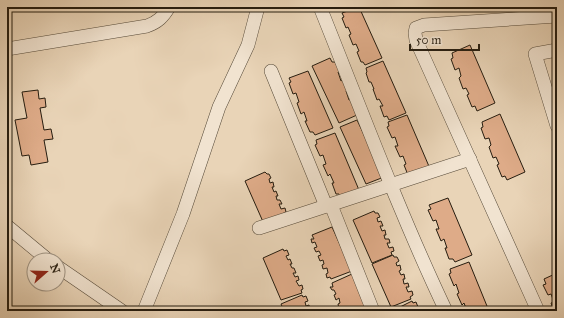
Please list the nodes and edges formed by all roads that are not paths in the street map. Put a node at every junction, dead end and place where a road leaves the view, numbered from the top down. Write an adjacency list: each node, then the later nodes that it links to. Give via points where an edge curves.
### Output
1 (169, 7): 5 (street, via 163,17 147,26)
2 (258, 7): 17 (street, via 248,46 219,107 183,214)
3 (320, 7): 10 (street)
4 (557, 16): 9 (street, via 424,25 416,28 416,40)
5 (7, 49)
6 (557, 50): 8 (street, via 535,54)
7 (271, 71): 11 (street)
8 (557, 126)
9 (470, 159): 10 (street); 20 (street)
10 (391, 186): 11 (street); 19 (street)
11 (329, 206): 13 (street); 18 (street)
12 (7, 226): 14 (street)
13 (259, 228)
14 (38, 252)
15 (66, 272): 16 (street)
16 (122, 311)
17 (144, 311)
18 (373, 311)
19 (446, 311)
20 (538, 311)

